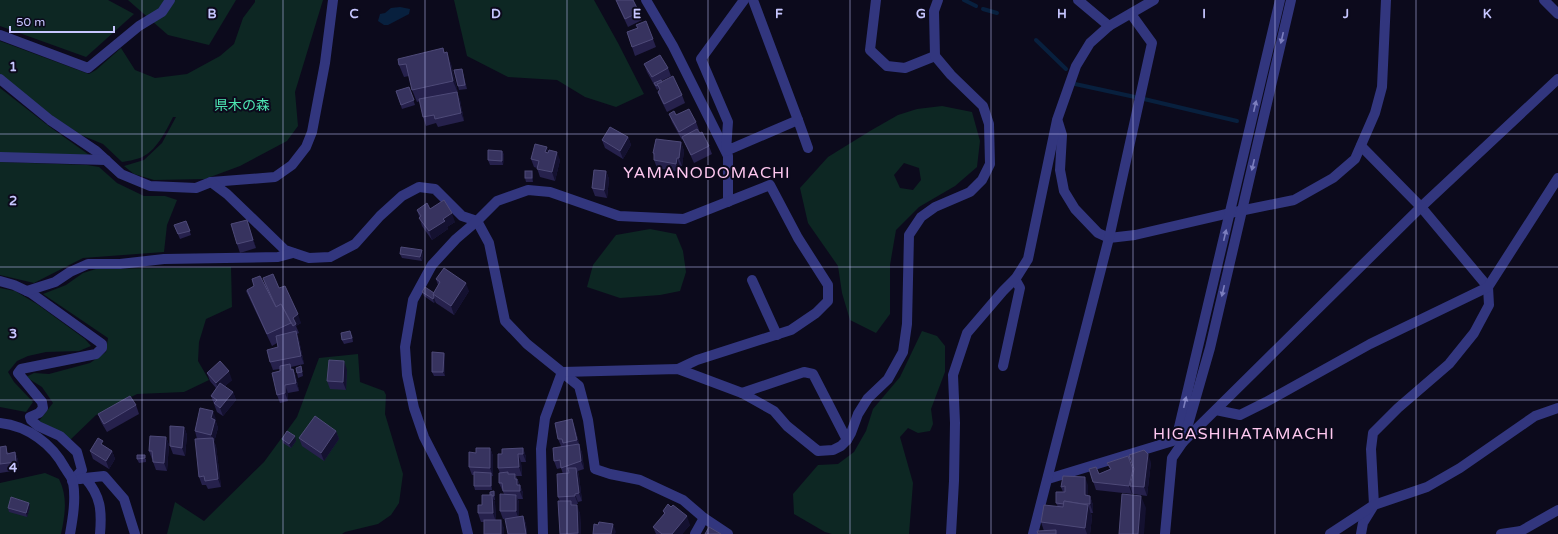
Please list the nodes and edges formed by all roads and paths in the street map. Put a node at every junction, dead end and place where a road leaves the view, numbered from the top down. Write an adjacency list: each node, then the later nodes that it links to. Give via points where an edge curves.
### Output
1 (170, 0): 17 (street, via 162,12 139,26 88,68)
2 (333, 0): 29 (street, via 326,63 312,132 306,147 292,165 275,177)
3 (744, 0): 25 (street, via 701,59 728,122)
4 (753, 0): 21 (street)
5 (876, 0): 18 (street, via 870,50 888,66 905,68)
6 (938, 0): 18 (street, via 934,11)
7 (1078, 0): 16 (street)
8 (1154, 0): 14 (street)
9 (1280, 0): 33 (street, one-way to 9)
10 (1291, 0): 32 (street, one-way to 32)
11 (1386, 0): 23 (street, via 1382,87 1375,113)
12 (1544, 0): 15 (street)
13 (651, 2): 25 (street)
14 (1131, 14): 16 (street); 35 (street, via 1152,43)
15 (1558, 14)
16 (1109, 26): 22 (street, via 1090,43 1076,66)
17 (0, 35)
18 (934, 56): 50 (street, via 983,106 989,124 990,164 982,180 970,192 935,207 921,217 909,235 907,324 903,352 888,379 868,398)
19 (0, 79): 27 (street, via 50,120)
20 (1558, 79): 31 (street)
21 (798, 120): 24 (street); 25 (street)
22 (1057, 120): 35 (street, via 1062,135 1060,170 1064,191 1075,209 1098,233); 37 (street, via 1028,259)
23 (1360, 146): 31 (street); 32 (street, via 1355,159 1333,178 1294,200)
24 (808, 148)
25 (726, 151): 30 (street)
26 (0, 157): 27 (street)
27 (106, 160): 29 (street, via 121,174 150,186 196,188)
28 (1558, 178): 40 (street)
29 (211, 182): 36 (street, via 285,250)
30 (728, 202): 34 (street, via 684,219 618,216 550,192 528,190 497,201); 42 (street, via 770,185 798,238 828,285 828,301 816,313 791,330)
31 (1421, 207): 40 (street); 48 (street)
32 (1242, 210): 33 (street); 51 (street, one-way to 51, via 1210,348)
33 (1230, 213): 35 (street, via 1135,235); 51 (street, one-way to 33)
34 (477, 221): 36 (street, via 462,216 435,189 419,187 402,196 355,244 330,257 309,258); 45 (street, via 489,243 505,321 527,344); 62 (street, via 432,265 413,300 405,347 407,375 414,408 424,437 463,514)
35 (1109, 238): 53 (street)
36 (293, 253): 41 (street, via 278,257 164,259 120,264 88,264 55,282)
37 (1015, 279): 43 (street, via 1020,288); 66 (street, via 967,333 953,375 954,481)
38 (752, 280): 42 (street)
39 (0, 281): 41 (street)
40 (1488, 287): 48 (street, via 1370,344 1240,415); 55 (street, via 1489,305 1474,333 1449,364 1373,433 1371,448)
41 (27, 291): 54 (street, via 102,344 102,348 96,354 21,369 18,373 42,402 43,408 30,417 31,420 60,436 77,452 82,470)
42 (777, 335): 44 (street, via 704,358)
43 (1002, 366)
44 (678, 370): 45 (street); 46 (street)
45 (562, 372): 57 (street, via 578,386 588,420 596,469 640,480 683,500); 63 (street, via 545,418 541,449)
46 (742, 393): 50 (street, via 774,411 787,426 818,451 833,450); 50 (street, via 804,372 813,374)
47 (1558, 408): 55 (street, via 1535,416 1460,468 1427,487)
48 (1216, 410): 51 (street)
49 (0, 423): 54 (street, via 26,430 42,440 55,452)
50 (847, 440)
51 (1180, 441): 53 (street); 68 (street, via 1172,458)
52 (85, 478): 54 (street); 60 (street, via 94,488 100,503); 61 (street, via 104,476 124,498)
53 (1048, 479): 67 (street)
54 (72, 481): 59 (street, via 74,505)
55 (1374, 505): 69 (street); 70 (street, via 1363,522)
56 (1558, 510): 58 (street)
57 (704, 518): 64 (street); 65 (street)
58 (1520, 532): 71 (street)
59 (70, 534)
60 (100, 534)
61 (135, 534)
62 (468, 534)
63 (543, 534)
64 (695, 534)
65 (728, 534)
66 (950, 534)
67 (1033, 534)
68 (1165, 534)
69 (1330, 534)
70 (1361, 534)
71 (1501, 534)

